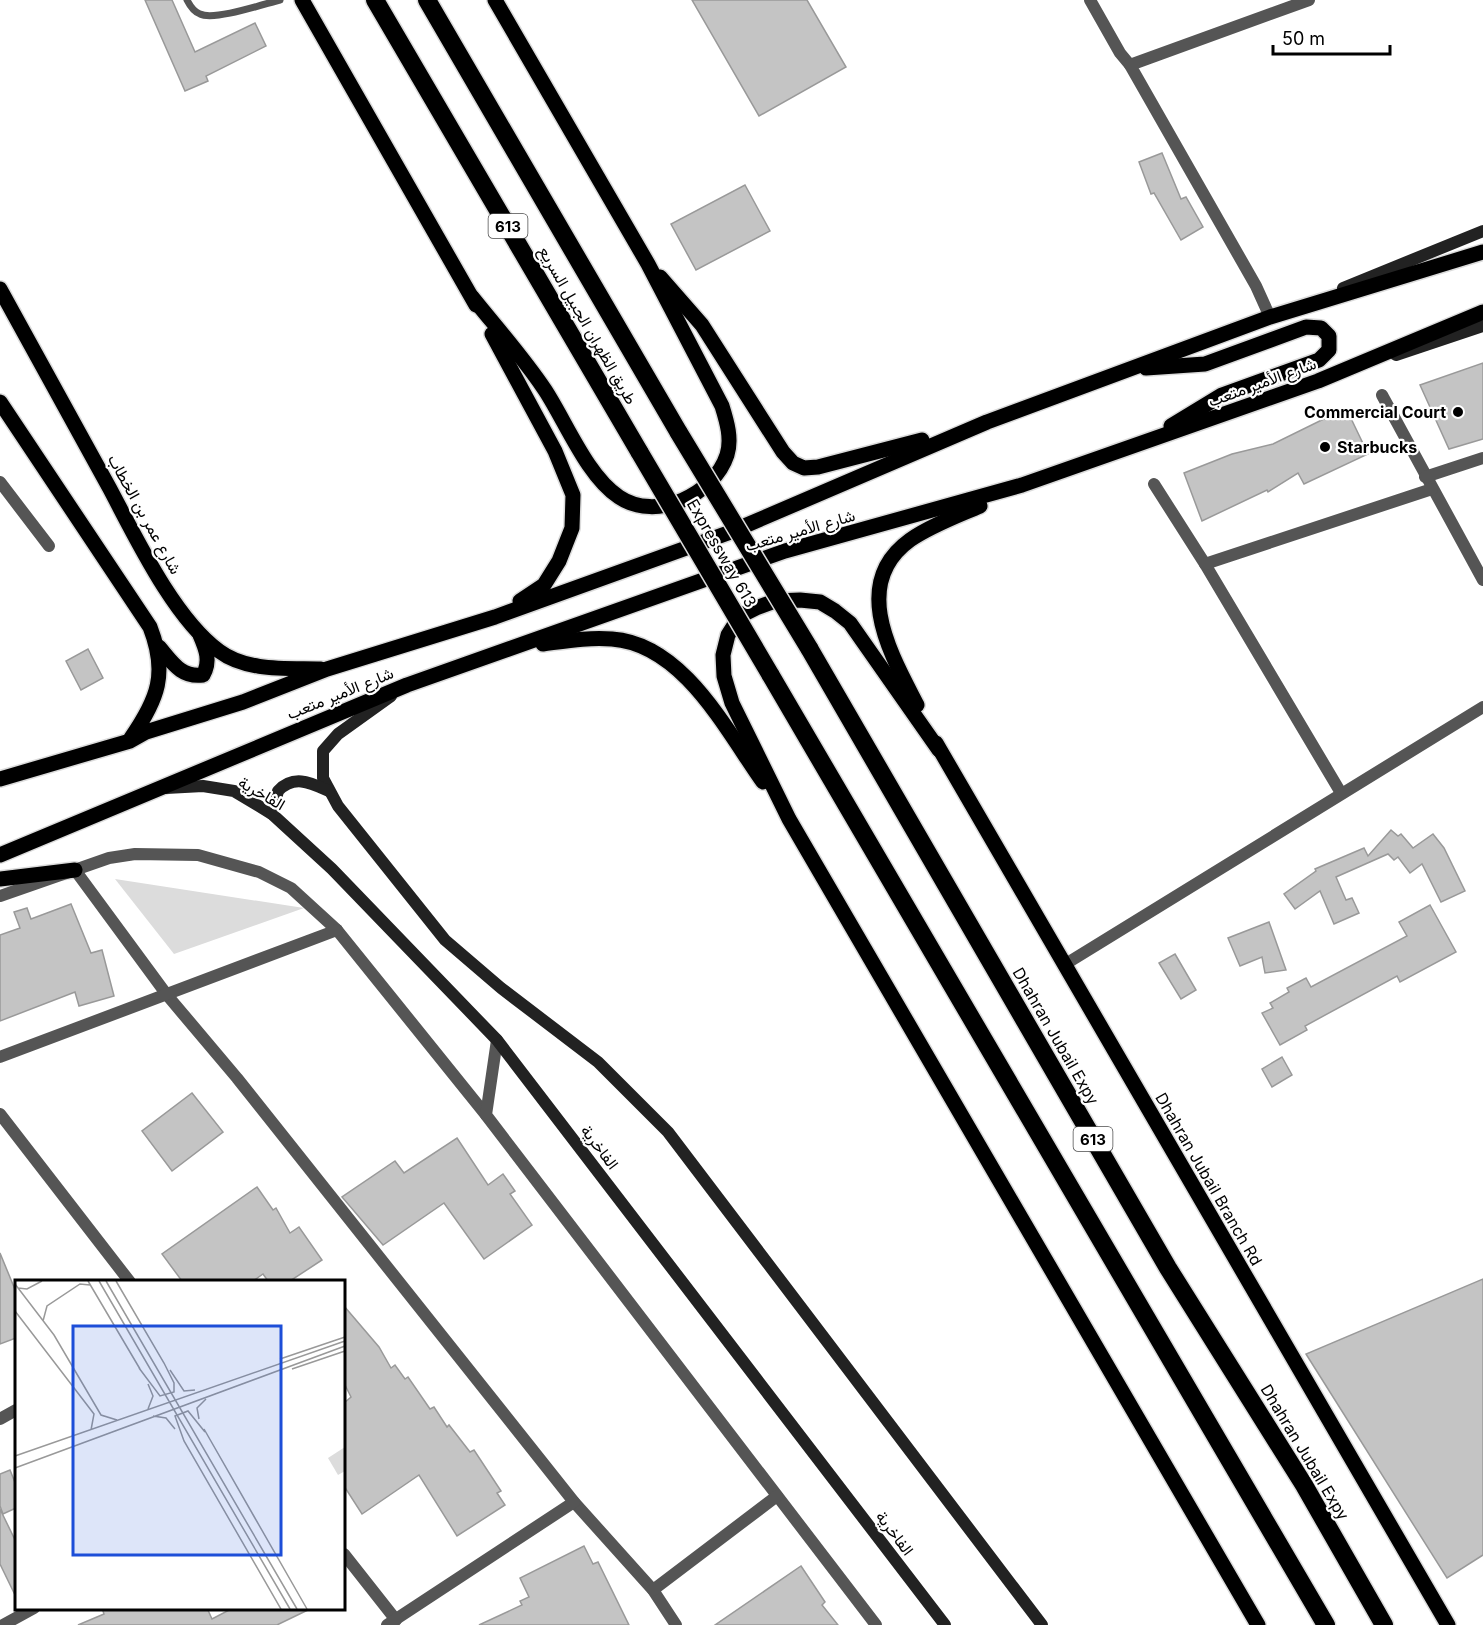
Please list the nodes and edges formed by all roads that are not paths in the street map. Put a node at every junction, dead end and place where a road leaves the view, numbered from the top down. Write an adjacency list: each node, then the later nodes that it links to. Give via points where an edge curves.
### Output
1 (187, 0): 2 (lane, via 201,15)
2 (280, 0)
3 (302, 0): 14 (main road)
4 (375, 0): 25 (highway, طريق الظهران الجبيل السريع / 613)
5 (427, 0): 23 (highway, طريق الظهران الجبيل السريع / 613)
6 (495, 0): 12 (main road)
7 (1090, 0): 9 (street)
8 (1302, 1): 9 (street)
9 (1130, 65): 16 (street)
10 (1483, 231): 16 (street)
11 (1483, 252): 16 (main road, شارع الأمير متعب)
12 (648, 264): 14 (main road, via 722,406 729,429 728,453 706,486 686,498 657,507 639,506 608,490 544,388); 22 (main road, via 702,325 793,463 804,468 839,464)
13 (0, 288): 36 (main road, شارع عمر بن الخطاب, via 144,551)
14 (472, 297): 35 (main road, via 555,451 573,495 572,528 544,585)
15 (1483, 312): 19 (main road, شارع الأمير متعب)
16 (1276, 316): 18 (main road, شارع الأمير متعب)
17 (1483, 326): 19 (street)
18 (1128, 370): 22 (main road, شارع الأمير متعب); 24 (main road, via 1205,364 1306,327 1321,328 1329,336 1329,350 1319,360 1222,395)
19 (1318, 381): 24 (main road, شارع الأمير متعب)
20 (1382, 395): 27 (street)
21 (0, 402): 37 (main road, via 150,627)
22 (987, 422): 35 (main road, شارع الأمير متعب, via 750,525)
23 (679, 433): 38 (highway, Expressway 613 / 613, bridge)
24 (1146, 442): 30 (main road, شارع الأمير متعب)
25 (640, 453): 77 (highway, Expressway 613 / 613, bridge)
26 (1483, 458): 27 (street)
27 (1425, 477): 31 (street)
28 (0, 482): 32 (street)
29 (1154, 484): 33 (street)
30 (1022, 485): 39 (main road, شارع الأمير متعب, via 785,551); 44 (main road, via 910,540 891,561 883,579 878,612 887,645)
31 (1432, 489): 33 (street); 34 (street)
32 (49, 546)
33 (1205, 564): 48 (street)
34 (1483, 580)
35 (495, 617): 40 (main road, شارع الأمير متعب)
36 (199, 633): 37 (main road, via 208,666 203,675 191,676 179,670); 40 (main road, شارع عمر بن الخطاب, via 220,652 245,663 269,668)
37 (157, 645): 43 (main road, via 159,677 152,708)
38 (809, 648): 78 (highway, Dhahran Jubail Expy / 613, via 1168,1268 1304,1485)
39 (512, 649): 41 (main road, شارع الأمير متعب); 50 (main road, via 589,638 614,639 662,656 681,671 699,694)
40 (327, 669): 43 (main road, شارع الأمير متعب)
41 (407, 685): 46 (main road, شارع الأمير متعب); 47 (street, via 338,734 323,751 322,778)
42 (1483, 707): 48 (street)
43 (129, 741): 45 (main road, شارع الأمير متعب)
44 (939, 750): 50 (main road, via 850,623 835,611 820,602 800,600 775,601 756,608 740,616 728,635 723,655 724,676 732,703); 56 (main road, Dhahran Jubail Branch Rd)
45 (0, 779)
46 (156, 789): 49 (street, الفاخرية, via 203,786 234,791); 51 (main road, شارع الأمير متعب)
47 (329, 791): 49 (street, via 306,781 293,781 278,791); 75 (street, via 446,940 597,1062 669,1132)
48 (1341, 793): 56 (street)
49 (272, 814): 58 (street, الفاخرية, via 332,869)
50 (789, 819): 76 (main road)
51 (0, 855)
52 (75, 870): 53 (main road); 54 (street); 55 (street, via 135,854 198,855 227,861 291,888); 57 (street)
53 (0, 879)
54 (0, 896)
55 (337, 930): 57 (street); 61 (street)
56 (1064, 965): 79 (main road, Dhahran Jubail Branch Rd)
57 (166, 995): 59 (street); 66 (street, via 237,1078)
58 (497, 1040): 61 (street); 74 (street, الفاخرية)
59 (0, 1057)
60 (0, 1114): 62 (street)
61 (486, 1115): 65 (street)
62 (129, 1280)
63 (15, 1411): 64 (street)
64 (0, 1419)
65 (777, 1496): 68 (street); 73 (street)
66 (574, 1502): 68 (street); 70 (street)
67 (345, 1555): 70 (street)
68 (653, 1590): 72 (street)
69 (30, 1610): 71 (street)
70 (391, 1623)
71 (3, 1625)
72 (676, 1625)
73 (876, 1625)
74 (945, 1625)
75 (1042, 1625)
76 (1258, 1625)
77 (1326, 1625)
78 (1384, 1625)
79 (1448, 1625)

